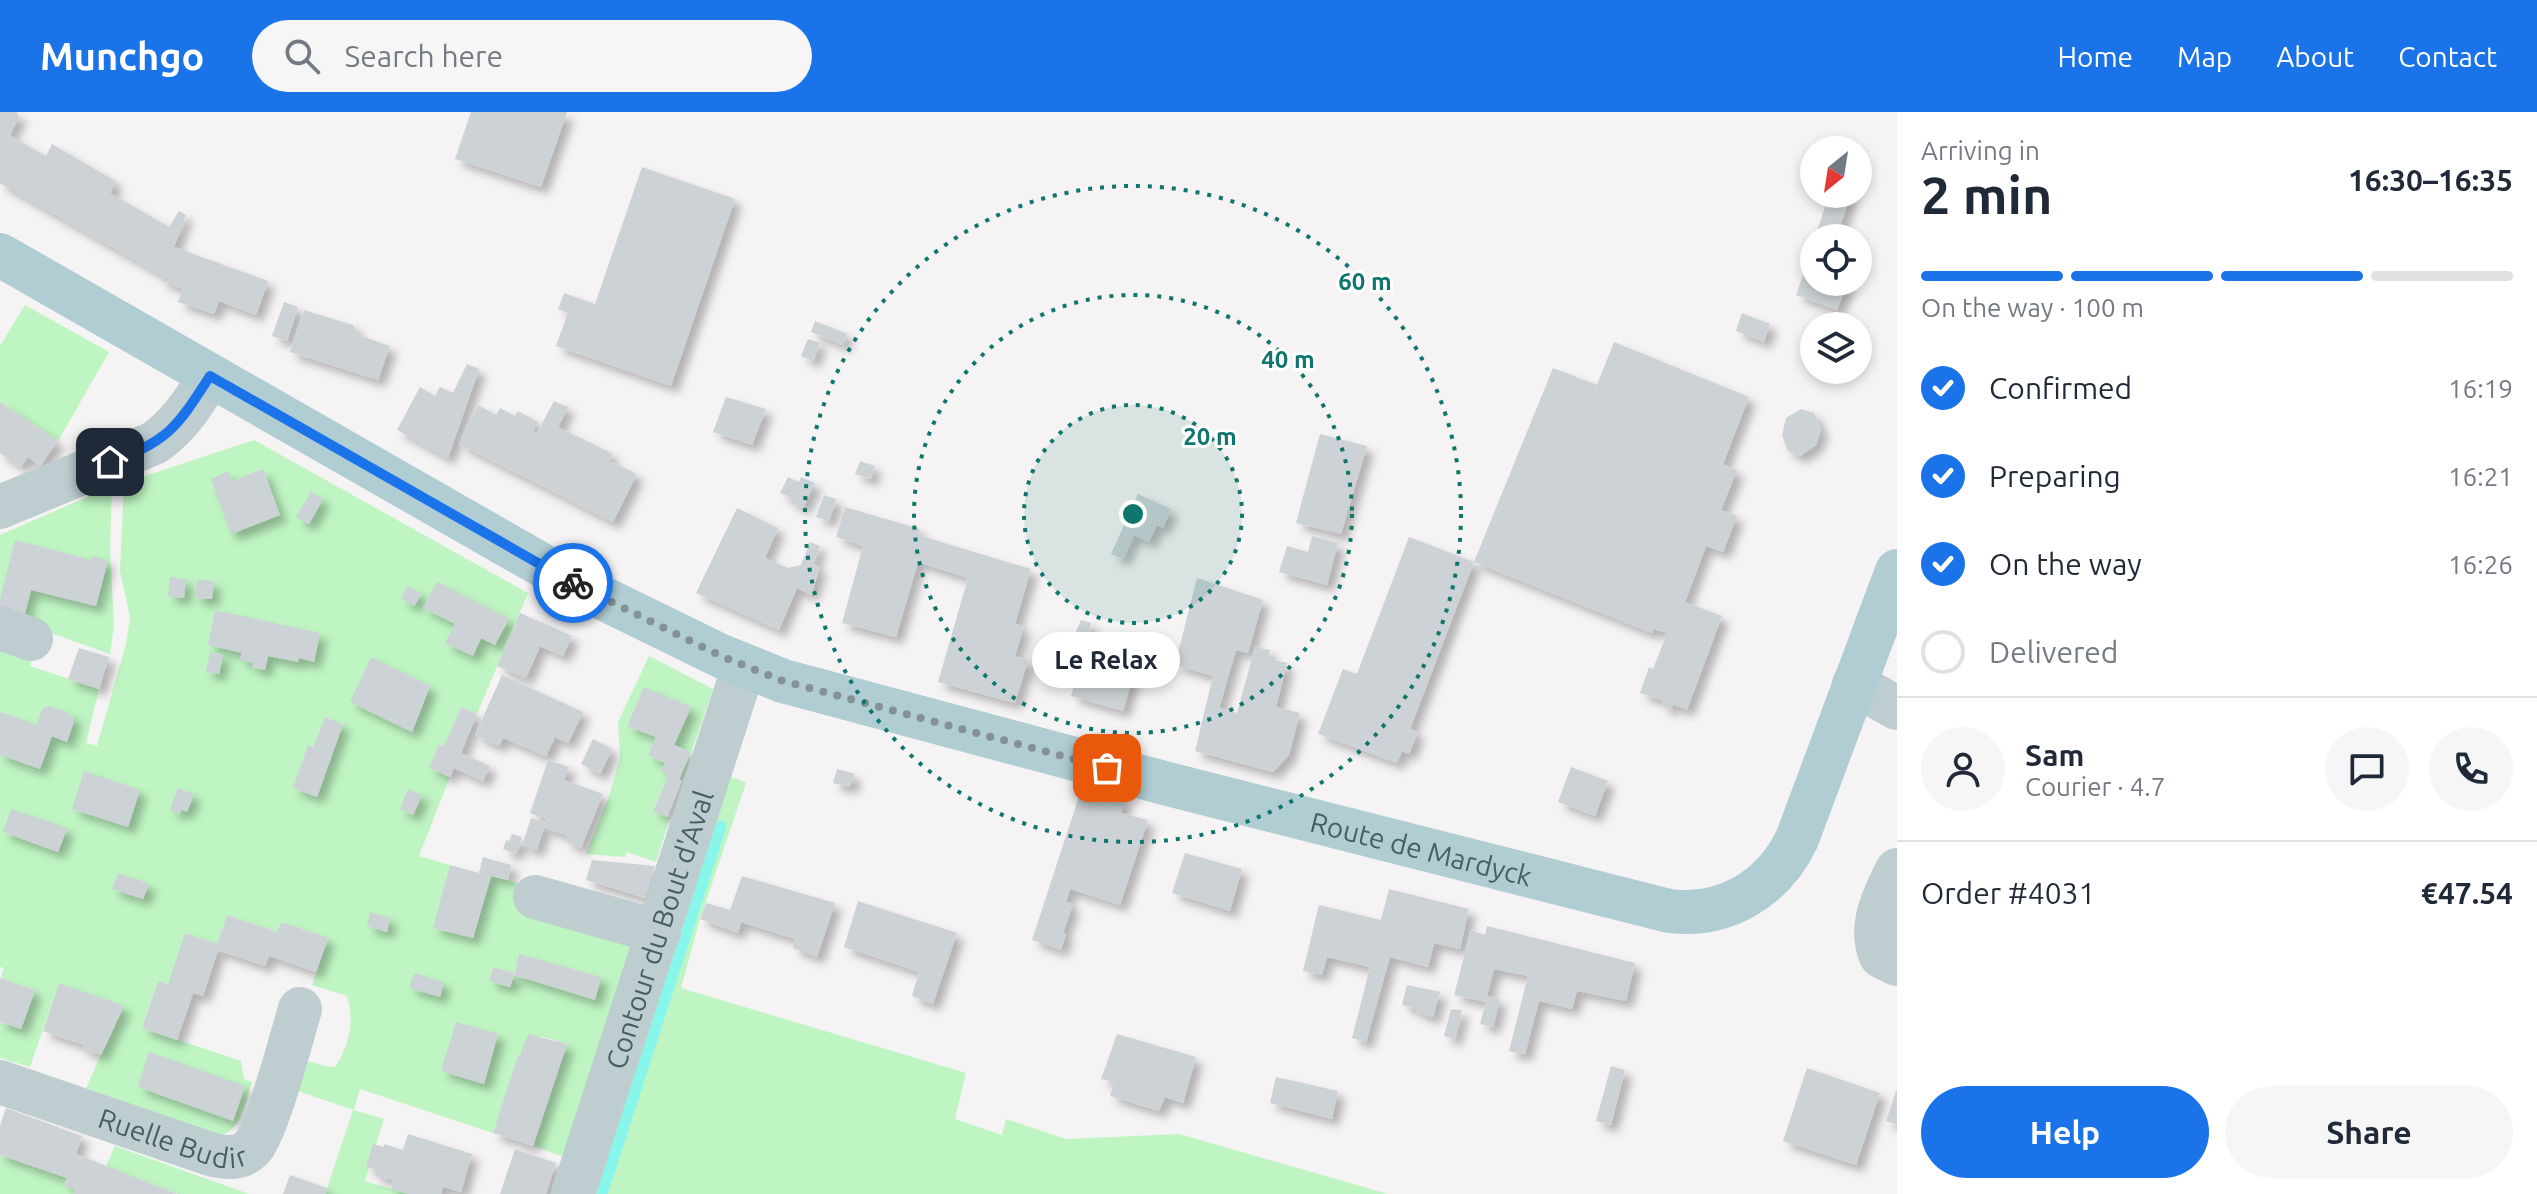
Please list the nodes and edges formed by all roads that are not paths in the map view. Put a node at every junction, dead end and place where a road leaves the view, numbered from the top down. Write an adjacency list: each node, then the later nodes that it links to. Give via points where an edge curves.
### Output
1 (0, 255): 2 (main road, Route de Mardyck)
2 (210, 376): 3 (street, via 184,416 154,443); 5 (main road, Route de Mardyck, via 582,588)
3 (0, 507)
4 (1897, 571): 6 (main road, Route de Mardyck)
5 (744, 666): 6 (main road, Route de Mardyck, via 1046,752 1684,913 1731,904 1778,869 1797,839); 10 (street, Contour du Bout d'Aval)
6 (1854, 684): 7 (street)
7 (1897, 708)
8 (1897, 870): 11 (street, via 1876,931 1881,956)
9 (535, 897): 10 (street)
10 (659, 932): 14 (street, Contour du Bout d'Aval)
11 (1897, 964)
12 (300, 1009): 13 (street, Ruelle Budir, via 262,1130 251,1148 234,1157 210,1154)
13 (0, 1082)
14 (573, 1194)

